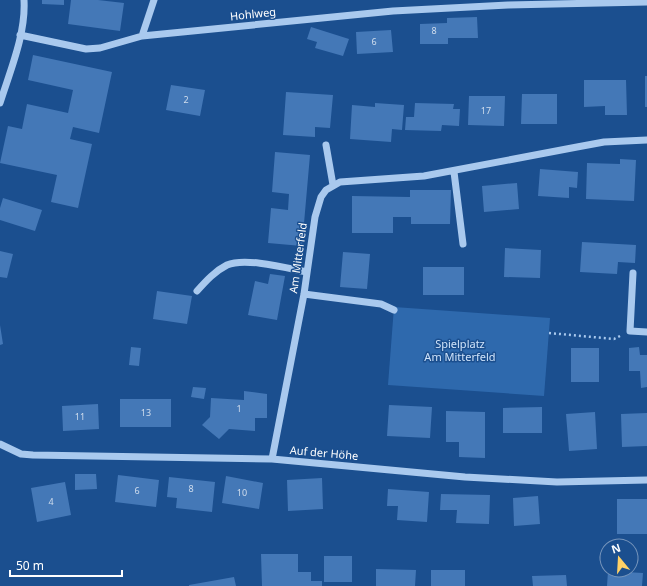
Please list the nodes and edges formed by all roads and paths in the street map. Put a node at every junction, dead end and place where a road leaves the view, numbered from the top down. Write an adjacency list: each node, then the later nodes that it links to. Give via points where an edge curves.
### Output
1 (24, 0): 4 (street)
2 (154, 0): 5 (street)
3 (647, 2): 5 (street, Hohlweg, via 508,4 393,11)
4 (20, 35): 5 (street, Hohlweg, via 86,49 100,48); 6 (street)
5 (142, 36)
6 (0, 103)
7 (647, 140): 9 (street, via 604,142)
8 (326, 145): 10 (street)
9 (454, 172): 10 (street); 11 (street)
10 (333, 185): 12 (street, Am Mitterfeld, via 321,197 318,205)
11 (463, 244)
12 (307, 272): 14 (street, via 256,264 229,264 213,274); 15 (street, Am Mitterfeld)
13 (633, 273): 17 (street)
14 (196, 291)
15 (304, 294): 16 (street, via 381,304); 21 (street, Am Mitterfeld)
16 (394, 310)
17 (630, 331): 18 (path, via 614,339); 19 (street)
18 (549, 332)
19 (647, 332)
20 (0, 444): 21 (street, Auf der Höhe, via 21,454 33,455)
21 (272, 459): 22 (street, Auf der Höhe, via 465,477 557,482)
22 (647, 480)

